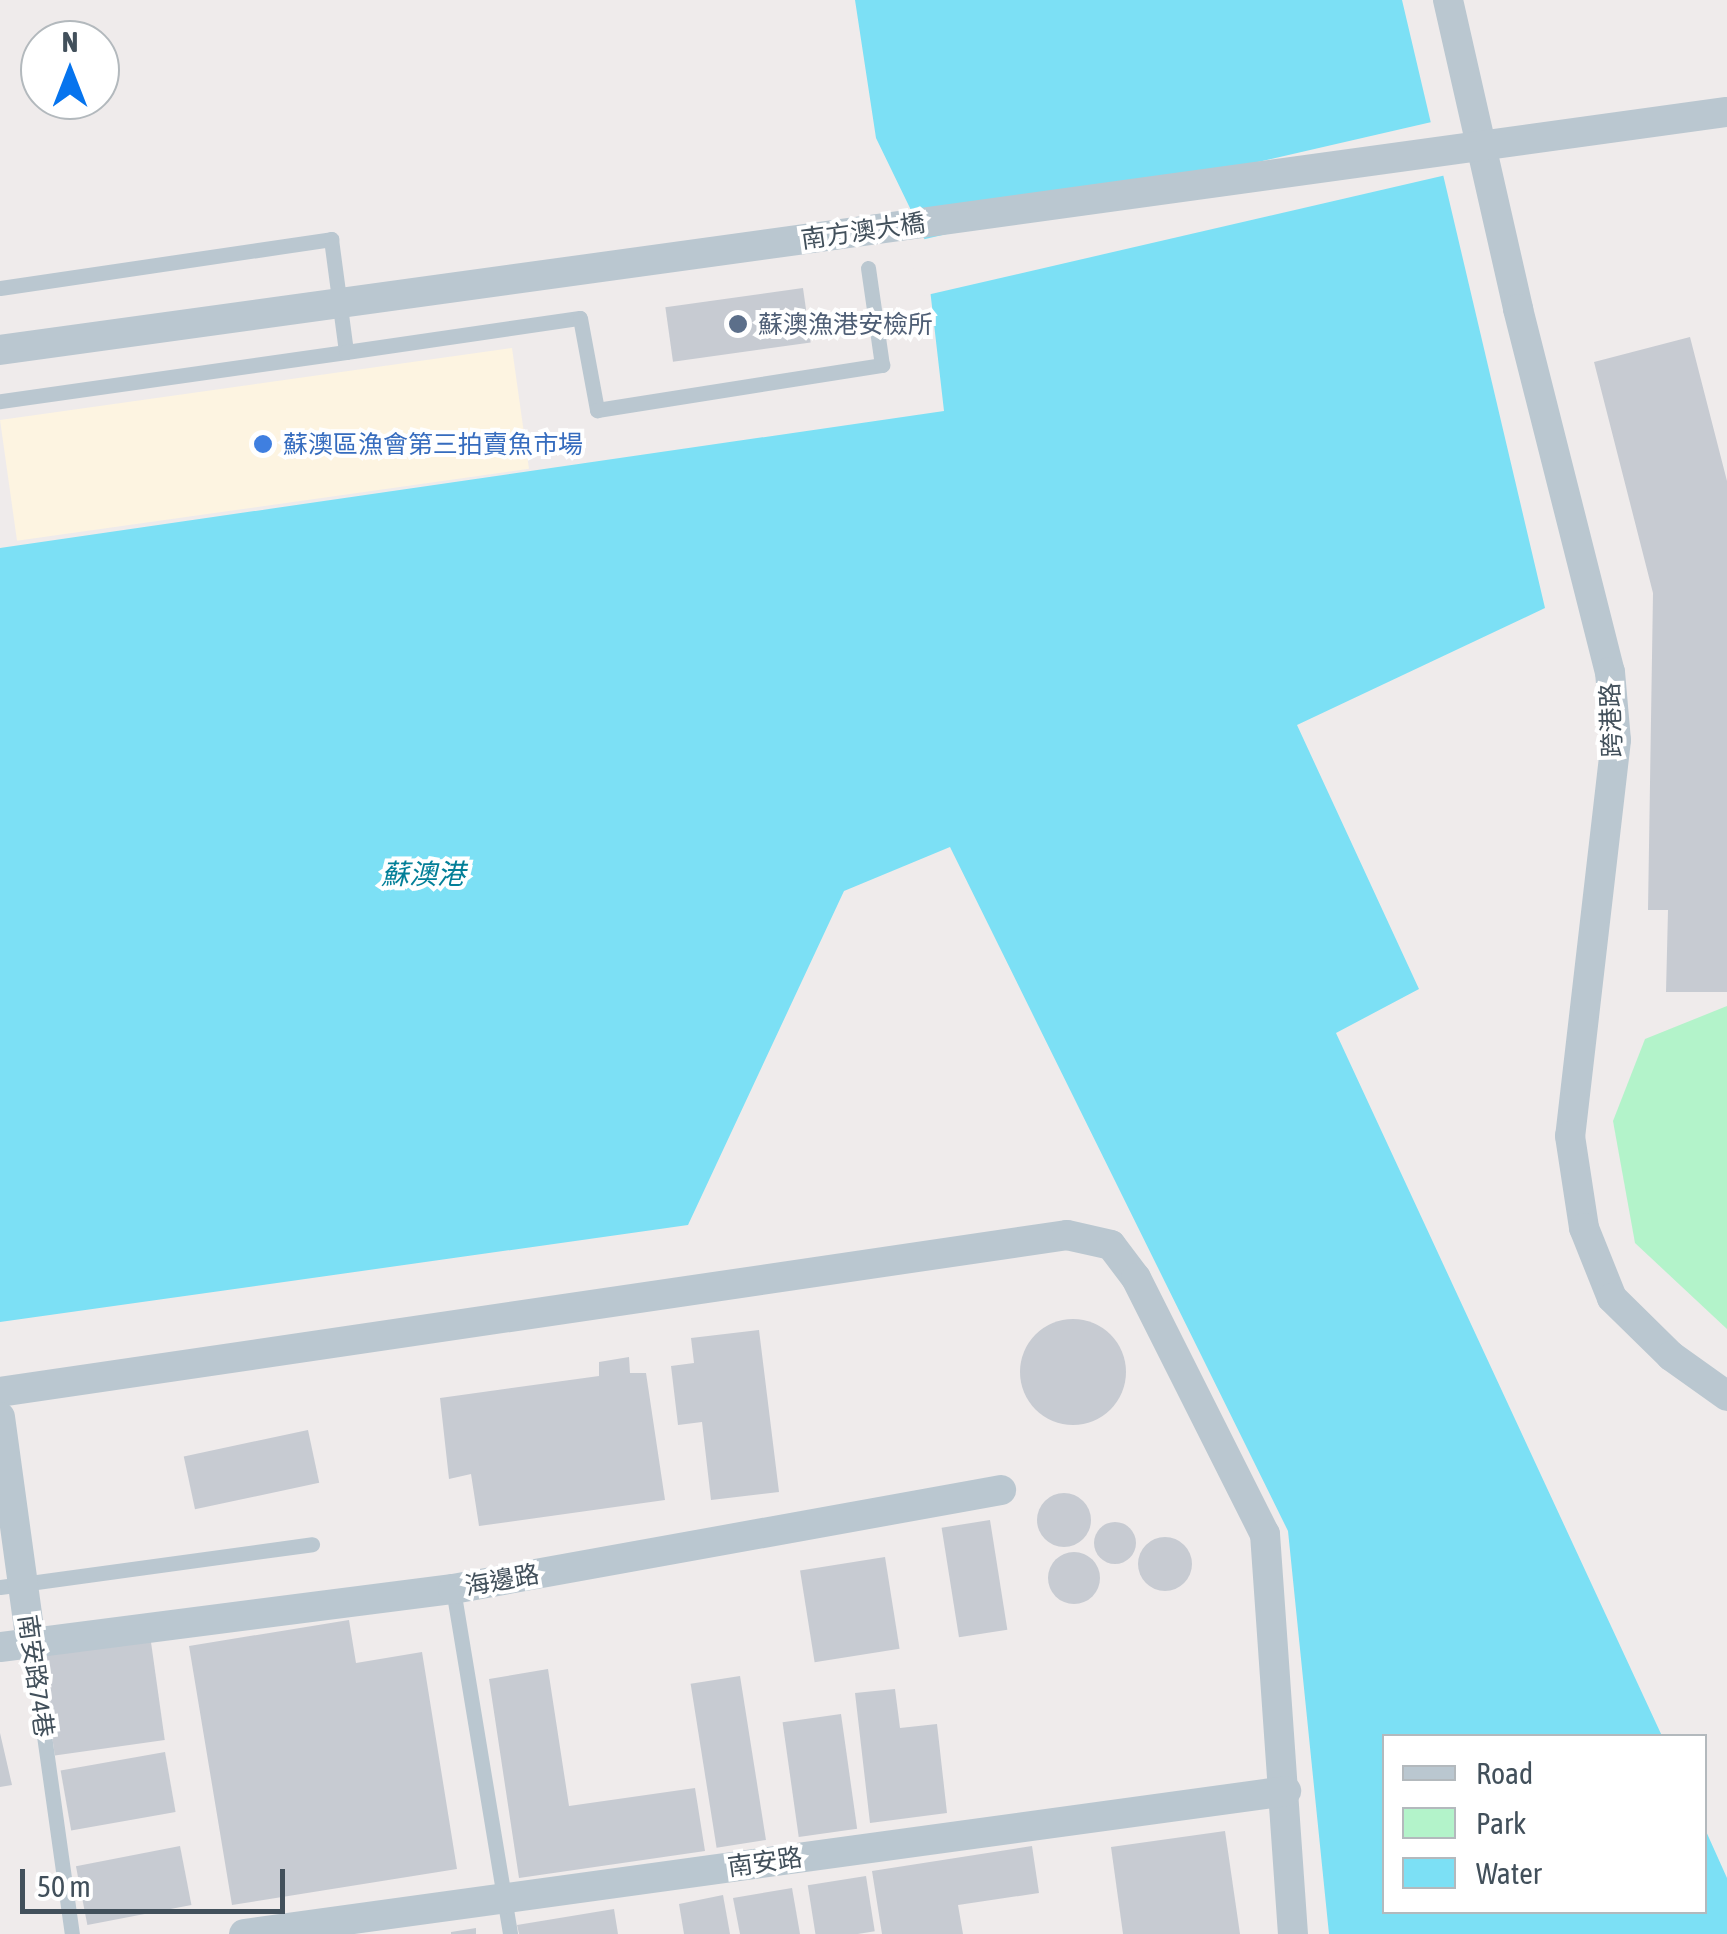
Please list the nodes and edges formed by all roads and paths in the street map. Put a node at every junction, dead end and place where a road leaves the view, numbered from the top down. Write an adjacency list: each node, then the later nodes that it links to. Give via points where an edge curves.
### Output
1 (1448, 0): 9 (street, 跨港路, via 1610,672 1616,740 1570,1136 1584,1228 1612,1298 1672,1356)
2 (1727, 112): 5 (street, 南方澳大橋)
3 (868, 268): 6 (lane, via 882,365 597,410 580,318)
4 (0, 288): 6 (lane, via 331,239)
5 (0, 350)
6 (346, 352): 7 (lane)
7 (0, 401)
8 (0, 1392): 17 (street, via 1067,1236 1111,1245 1136,1278 1265,1534)
9 (1727, 1396)
10 (0, 1418): 13 (street, 南安路74巷)
11 (1001, 1490): 14 (street, 海邊路)
12 (312, 1544): 13 (lane)
13 (12, 1586): 15 (street, 南安路74巷)
14 (452, 1589): 15 (street, 海邊路); 18 (lane)
15 (31, 1644): 16 (street, 海邊路); 19 (lane, 南安路74巷)
16 (0, 1647)
17 (1286, 1791): 18 (street, 南安路); 22 (street)
18 (505, 1897): 20 (street, 南安路); 21 (lane)
19 (72, 1934)
20 (244, 1934)
21 (510, 1934)
22 (1293, 1934)

